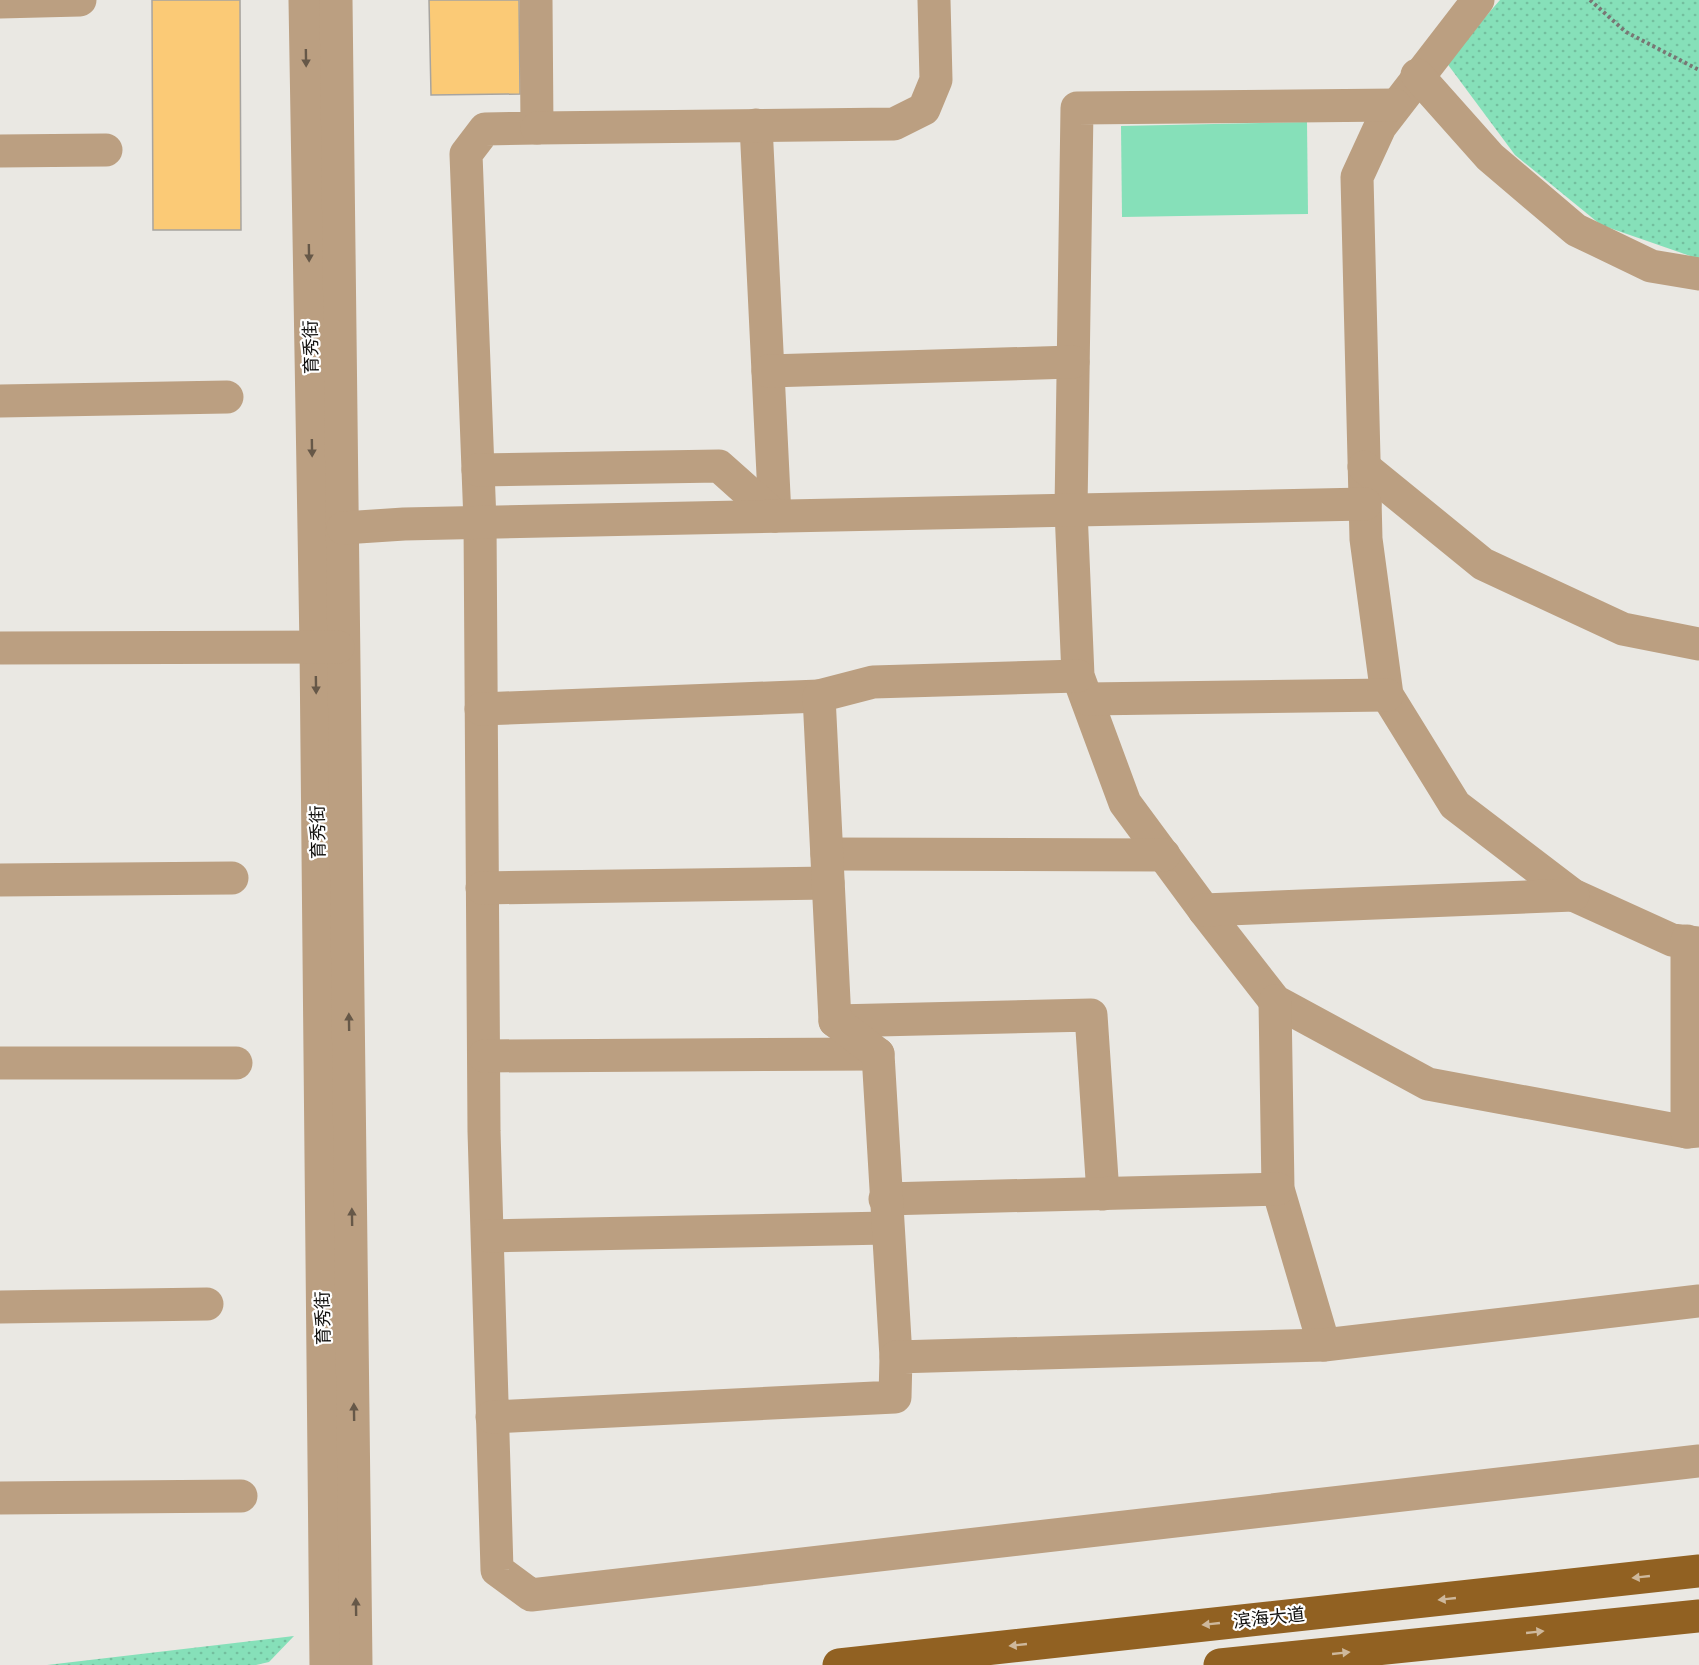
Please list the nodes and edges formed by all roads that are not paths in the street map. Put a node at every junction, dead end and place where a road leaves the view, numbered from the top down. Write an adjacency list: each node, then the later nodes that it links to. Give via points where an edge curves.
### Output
1 (80, 0): 6 (street)
2 (305, 0): 27 (street, 育秀街, one-way to 27)
3 (336, 0): 25 (street, 育秀街)
4 (536, 0): 11 (street)
5 (934, 0): 10 (street, via 936,80 924,109 894,124)
6 (0, 2)
7 (1465, 3): 8 (street)
8 (1417, 75): 9 (street); 14 (street, via 1490,157 1576,230 1652,266)
9 (1395, 105): 15 (street, via 1077,108); 19 (street, via 1357,177)
10 (756, 125): 11 (street); 16 (street)
11 (537, 128): 20 (street, via 485,129 466,154)
12 (106, 150): 13 (street)
13 (0, 151)
14 (1699, 274)
15 (1073, 362): 16 (street); 22 (street)
16 (768, 371): 23 (street)
17 (227, 397): 18 (street)
18 (0, 401)
19 (1364, 467): 21 (street); 26 (street, via 1483,564 1623,629)
20 (478, 470): 23 (street, via 719,466); 24 (street)
21 (1365, 504): 22 (street); 30 (street, via 1366,539)
22 (1071, 510): 23 (street); 29 (street)
23 (775, 516): 24 (street)
24 (480, 522): 25 (street); 32 (street)
25 (343, 528): 27 (street, 育秀街)
26 (1699, 644)
27 (331, 647): 28 (street); 63 (street, 育秀街, one-way to 63); 64 (street, 育秀街, one-way to 27)
28 (0, 648)
29 (1083, 687): 30 (street); 31 (street, via 873,682); 33 (street, via 1125,802)
30 (1387, 695): 38 (street, via 1455,806)
31 (819, 696): 32 (street); 34 (street)
32 (481, 709): 37 (street)
33 (1164, 855): 34 (street); 39 (street)
34 (827, 868): 37 (street); 42 (street)
35 (232, 878): 36 (street)
36 (0, 880)
37 (483, 888): 44 (street)
38 (1573, 895): 39 (street); 40 (street, via 1672,940)
39 (1204, 910): 41 (street)
40 (1693, 942): 47 (street)
41 (1275, 1001): 47 (street, via 1428,1084); 48 (street)
42 (835, 1021): 43 (street); 49 (street, via 1091,1015)
43 (878, 1054): 44 (street); 50 (street)
44 (484, 1056): 51 (street)
45 (0, 1063): 46 (street)
46 (236, 1063)
47 (1693, 1132)
48 (1278, 1189): 49 (street); 55 (street)
49 (1103, 1194): 50 (street)
50 (886, 1214): 51 (street); 56 (street)
51 (488, 1236): 57 (street)
52 (1699, 1301): 55 (street)
53 (207, 1305): 54 (street)
54 (0, 1307)
55 (1324, 1345): 56 (street)
56 (896, 1357): 57 (street, via 895,1397)
57 (492, 1417): 58 (street, via 497,1570 531,1595)
58 (1699, 1461)
59 (241, 1496): 60 (street)
60 (0, 1498)
61 (1699, 1571): 65 (main road, 滨海大道, one-way to 65)
62 (1699, 1616): 66 (main road, one-way to 62)
63 (326, 1665)
64 (356, 1665)
65 (838, 1665)
66 (1220, 1665)

